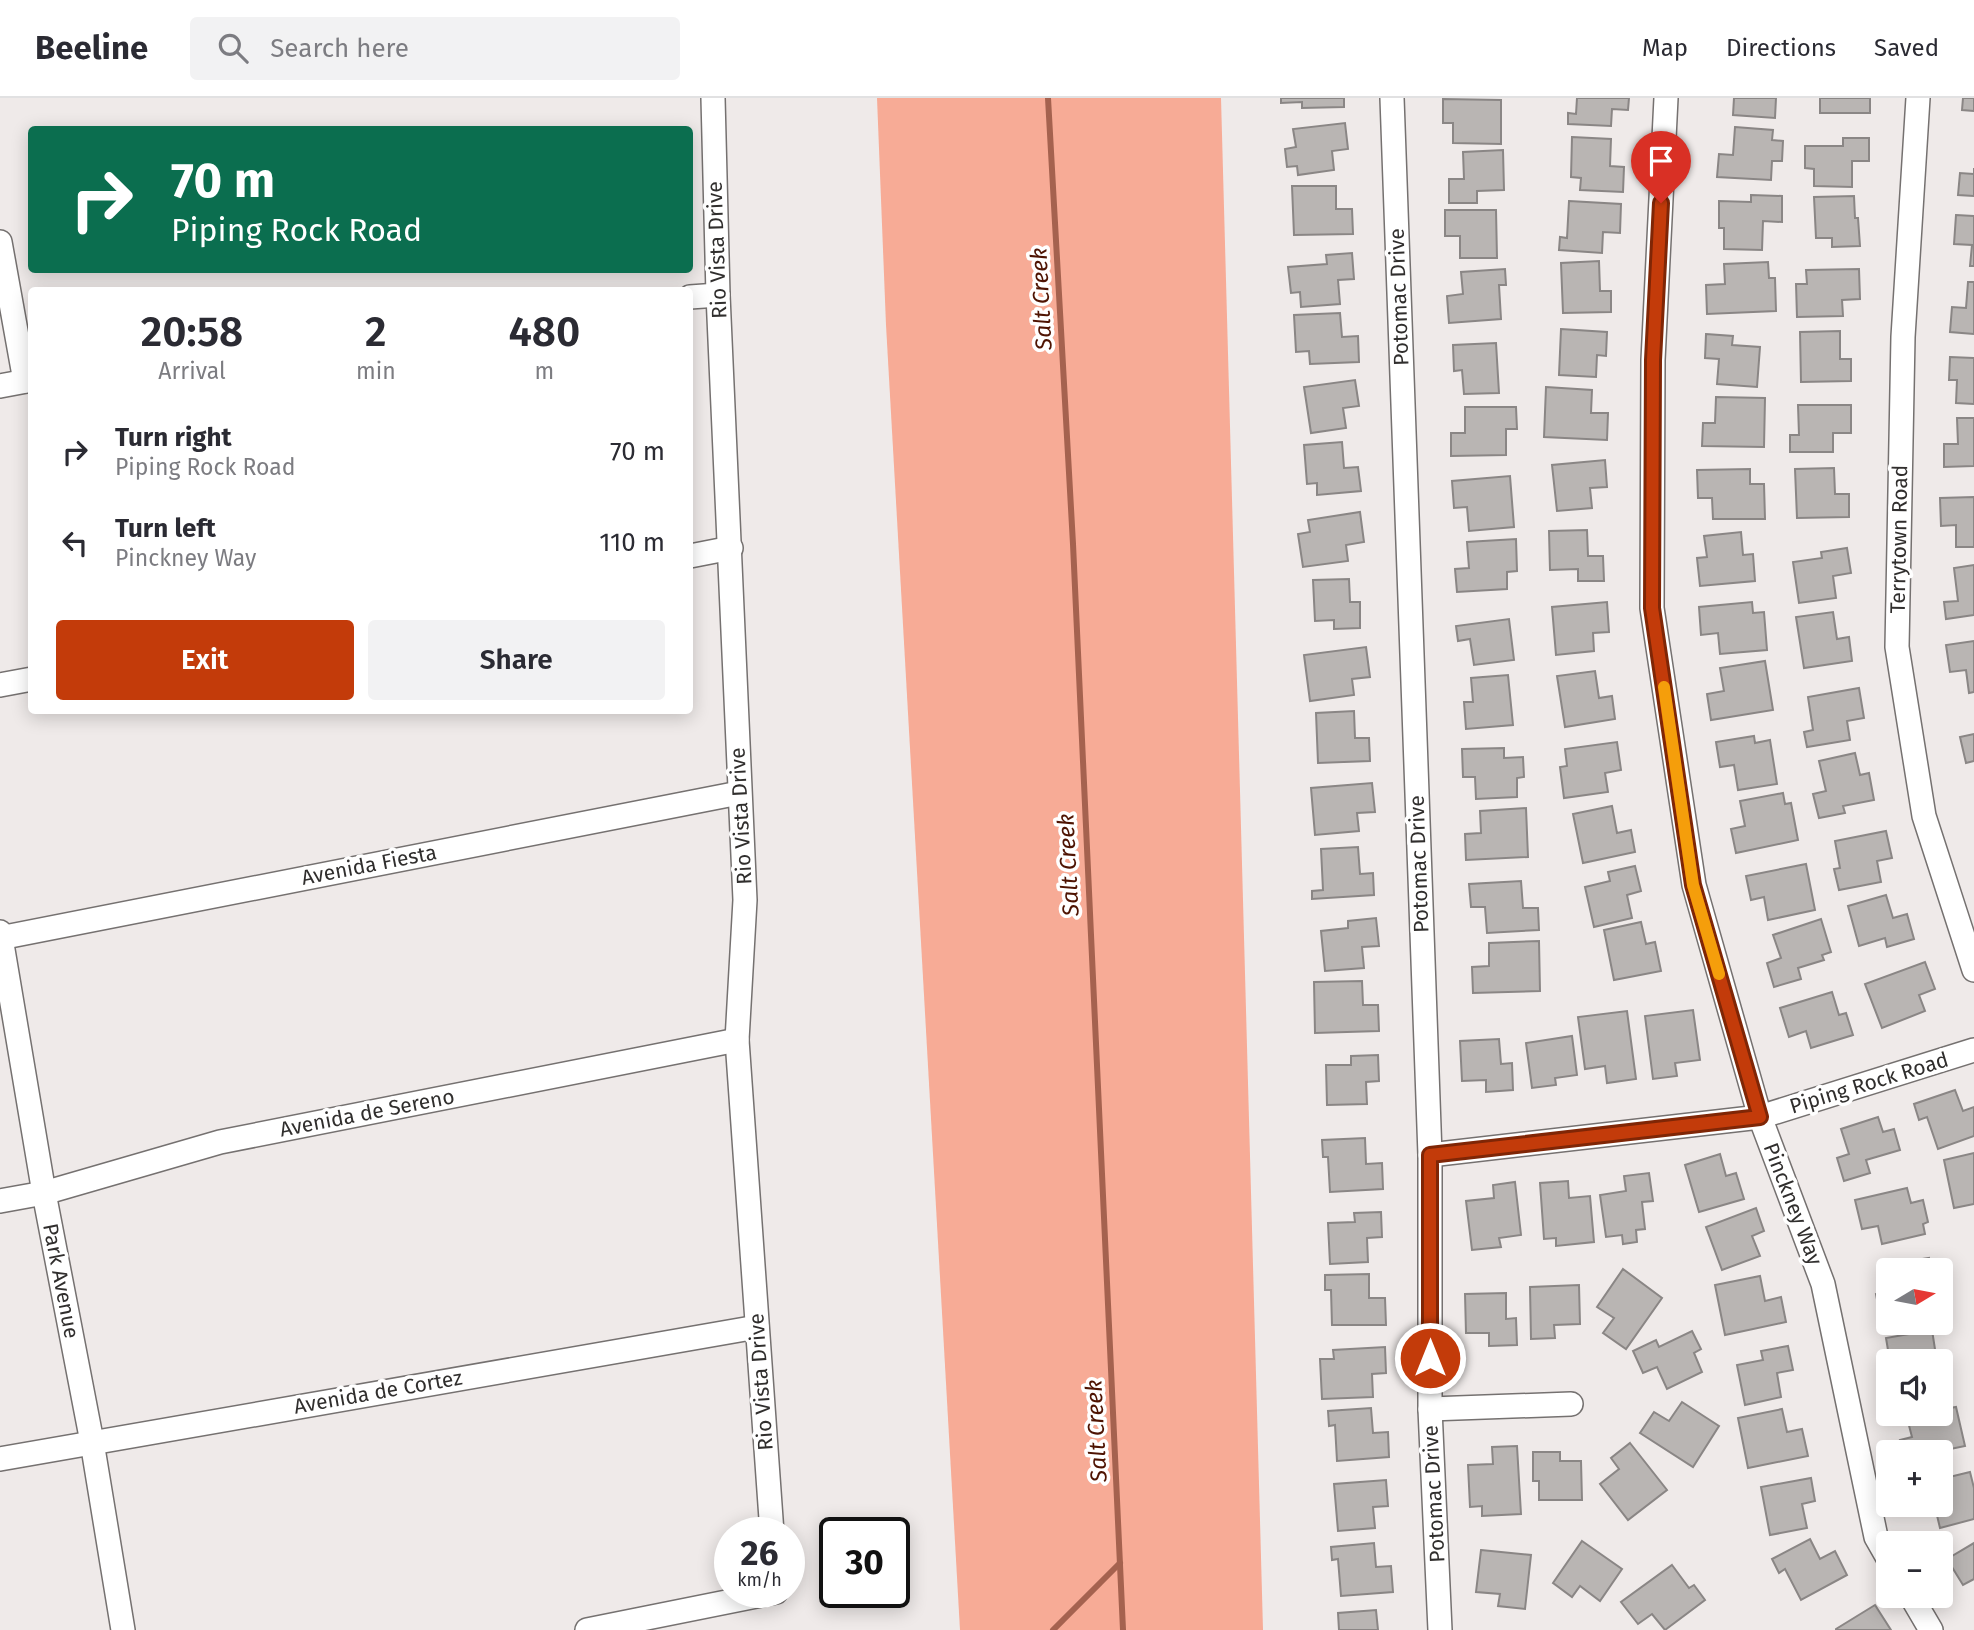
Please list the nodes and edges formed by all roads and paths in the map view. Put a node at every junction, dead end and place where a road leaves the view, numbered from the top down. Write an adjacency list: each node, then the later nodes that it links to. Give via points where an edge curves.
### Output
1 (713, 98): 6 (street, Rio Vista Drive)
2 (1392, 98): 20 (street, Potomac Drive)
3 (1667, 98): 19 (street, Pinckney Way, via 1653,360 1652,608 1693,885)
4 (1918, 98): 16 (street, Terrytown Road, via 1903,337 1897,647 1924,816)
5 (0, 242): 8 (street)
6 (718, 295): 7 (street); 10 (street, Rio Vista Drive)
7 (693, 297)
8 (28, 380): 9 (street)
9 (0, 386)
10 (731, 548): 11 (street); 14 (street, Rio Vista Drive)
11 (693, 555)
12 (28, 680): 13 (street)
13 (0, 685)
14 (739, 793): 15 (street, Avenida Fiesta); 17 (street, Rio Vista Drive, via 745,900)
15 (1, 935): 21 (street, Park Avenue)
16 (1974, 970)
17 (737, 1040): 21 (street, Avenida de Sereno, via 220,1142); 23 (street, Rio Vista Drive)
18 (1974, 1050): 19 (street, Piping Rock Road)
19 (1760, 1117): 20 (street, Piping Rock Road); 29 (street, Pinckney Way, via 1823,1284)
20 (1430, 1155): 25 (street, Potomac Drive)
21 (44, 1193): 22 (street, Avenida de Sereno); 26 (street, Park Avenue)
22 (0, 1201)
23 (757, 1326): 26 (street, Avenida de Cortez); 28 (street, Rio Vista Drive)
24 (1571, 1404): 25 (street)
25 (1430, 1409): 34 (street, Potomac Drive)
26 (92, 1442): 27 (street, Avenida de Cortez); 32 (street, Park Avenue)
27 (0, 1459)
28 (771, 1517)
29 (1876, 1537)
30 (714, 1605): 33 (street)
31 (1918, 1608): 35 (street)
32 (123, 1630)
33 (587, 1630)
34 (1440, 1630)
35 (1931, 1630)

